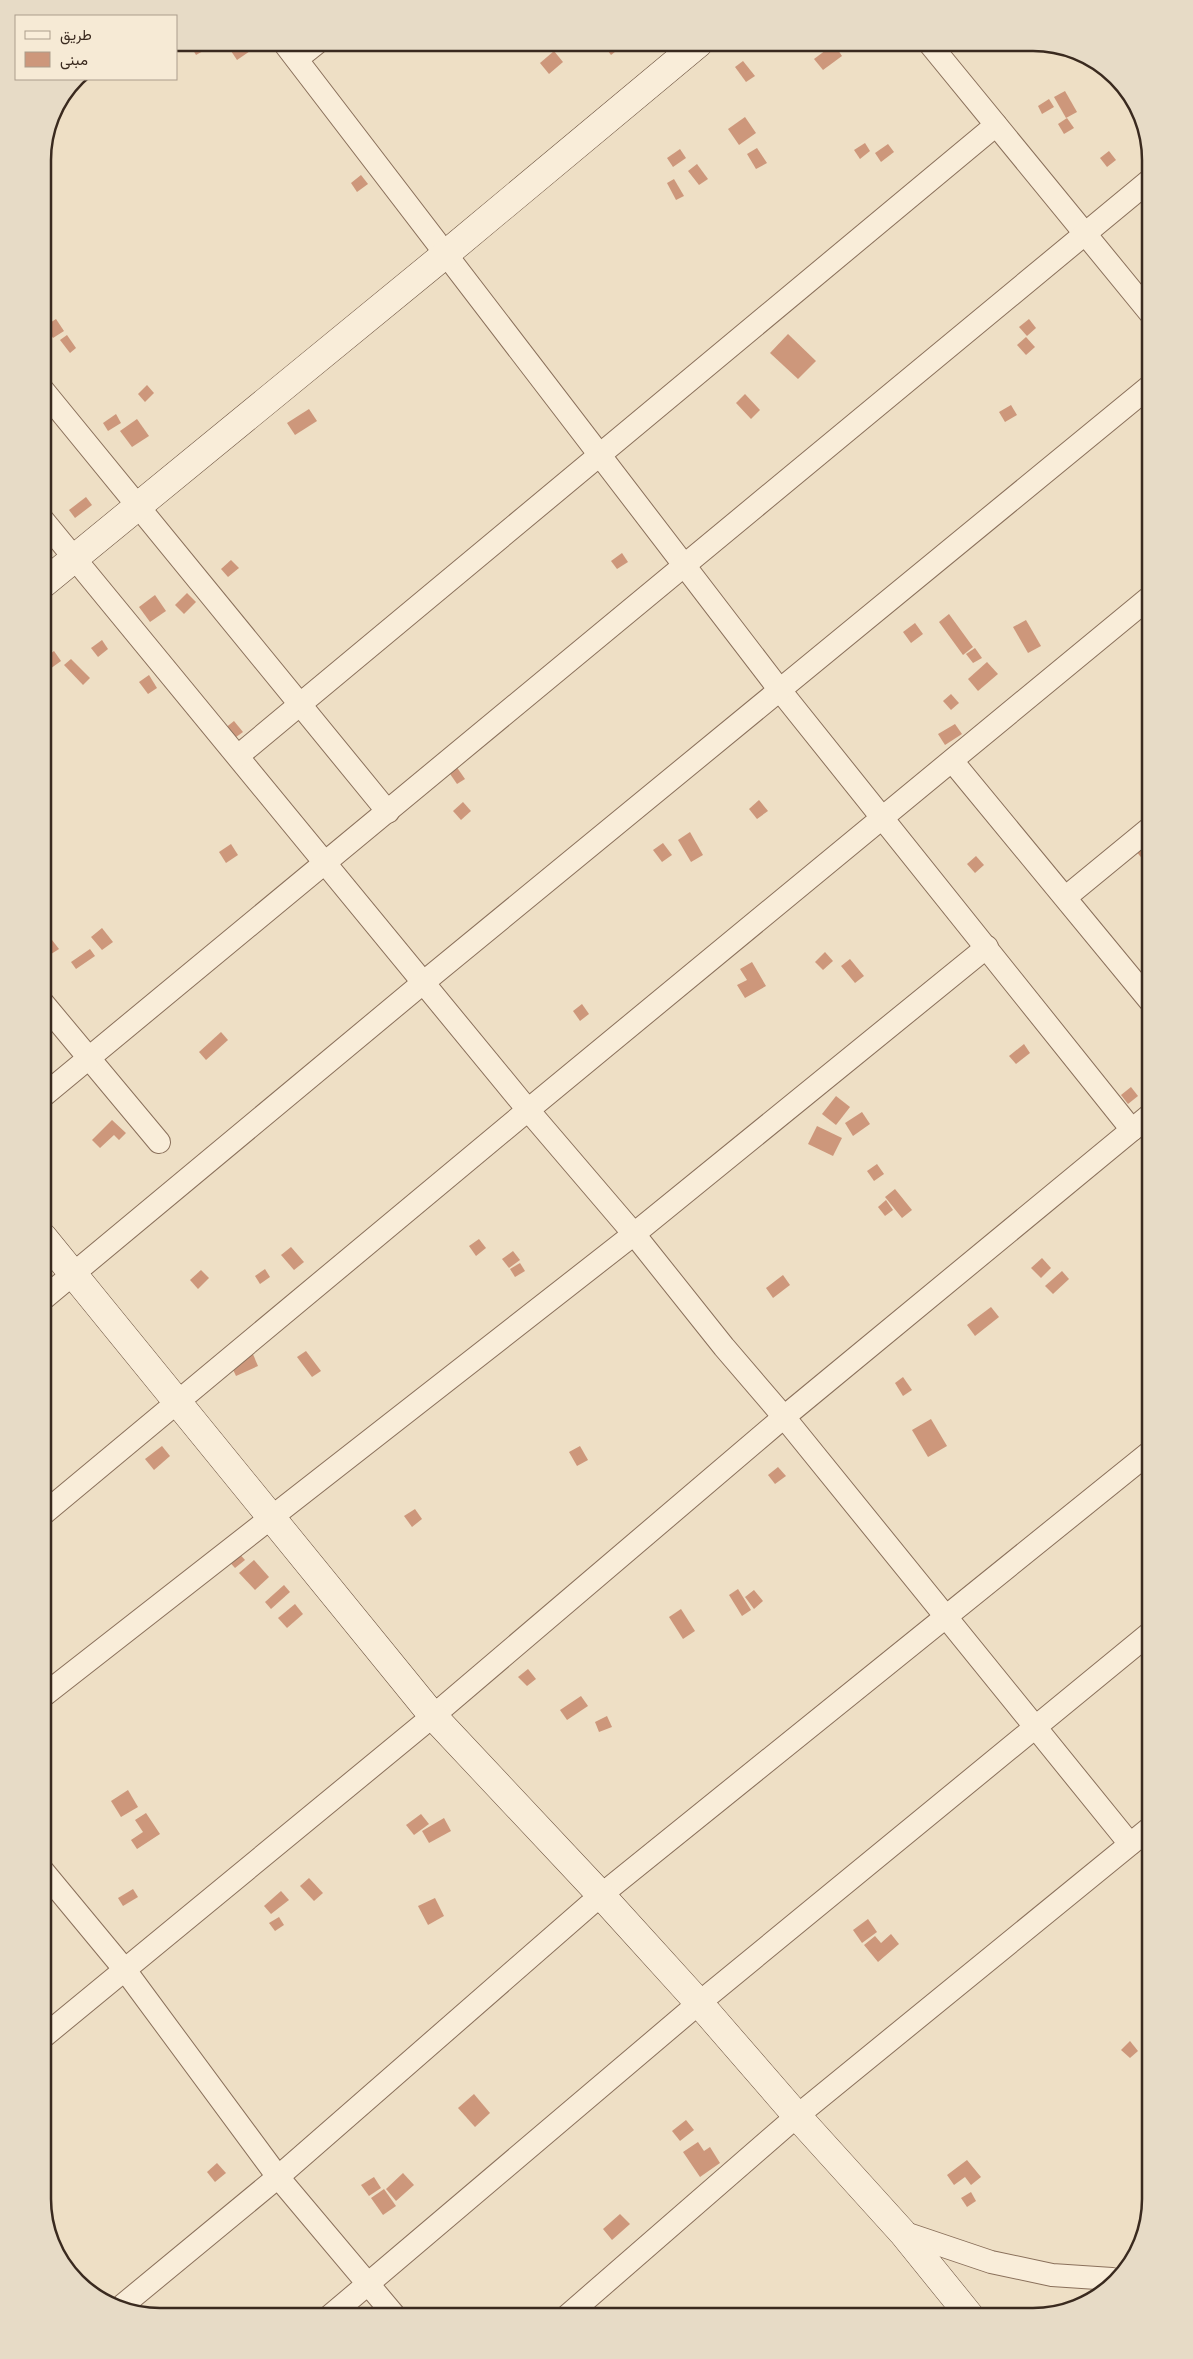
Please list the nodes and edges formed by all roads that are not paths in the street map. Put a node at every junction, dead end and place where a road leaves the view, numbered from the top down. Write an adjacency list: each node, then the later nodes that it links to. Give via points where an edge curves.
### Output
1 (290, 51): 7 (street)
2 (689, 51): 7 (street)
3 (936, 51): 4 (street)
4 (996, 125): 6 (street); 11 (street)
5 (1142, 187): 6 (street)
6 (1086, 234): 8 (street); 15 (street)
7 (447, 253): 11 (street); 12 (street)
8 (1142, 303)
9 (1142, 393): 18 (street)
10 (51, 400): 12 (street)
11 (600, 456): 15 (street); 19 (street)
12 (138, 506): 14 (street); 19 (street)
13 (51, 530): 14 (street)
14 (74, 558): 16 (street); 20 (street)
15 (685, 565): 18 (street); 22 (street)
16 (51, 577)
17 (1142, 605): 21 (street)
18 (780, 689): 23 (street); 28 (street)
19 (301, 706): 20 (street); 22 (street)
20 (238, 756): 25 (street)
21 (953, 762): 23 (street); 26 (street)
22 (388, 812): 25 (street)
23 (883, 817): 27 (street); 33 (street)
24 (1142, 835): 26 (street)
25 (326, 863): 28 (street); 31 (street)
26 (1066, 897): 29 (street)
27 (987, 947): 35 (street); 37 (street)
28 (424, 982): 33 (street); 39 (street)
29 (1142, 991)
30 (51, 1013): 31 (street)
31 (88, 1058): 32 (street); 36 (street)
32 (51, 1089)
33 (528, 1110): 37 (street); 41 (street)
34 (1142, 1122): 35 (street)
35 (1132, 1130): 42 (street)
36 (159, 1142)
37 (634, 1234): 42 (street); 45 (street)
38 (51, 1247): 39 (street)
39 (72, 1274): 40 (street); 41 (street)
40 (51, 1292)
41 (178, 1403): 44 (street); 45 (street)
42 (784, 1418): 46 (street); 49 (street)
43 (1142, 1459): 46 (street)
44 (51, 1507)
45 (272, 1517): 48 (street); 49 (street)
46 (947, 1617): 50 (street); 54 (street)
47 (1142, 1640): 50 (street)
48 (51, 1689)
49 (433, 1716): 54 (street); 55 (street)
50 (1036, 1727): 52 (street); 56 (street)
51 (1142, 1834): 52 (street)
52 (1130, 1844): 58 (street)
53 (51, 1882): 55 (street)
54 (601, 1895): 56 (street); 59 (street)
55 (125, 1970): 57 (street); 59 (street)
56 (699, 2003): 58 (street); 62 (street)
57 (51, 2030)
58 (797, 2116): 60 (street); 66 (street)
59 (278, 2177): 62 (street); 63 (street)
60 (902, 2232): 61 (street, via 991,2262 1052,2274); 67 (street)
61 (1107, 2279)
62 (368, 2285): 64 (street); 65 (street)
63 (126, 2302)
64 (340, 2308)
65 (388, 2308)
66 (576, 2308)
67 (964, 2308)

